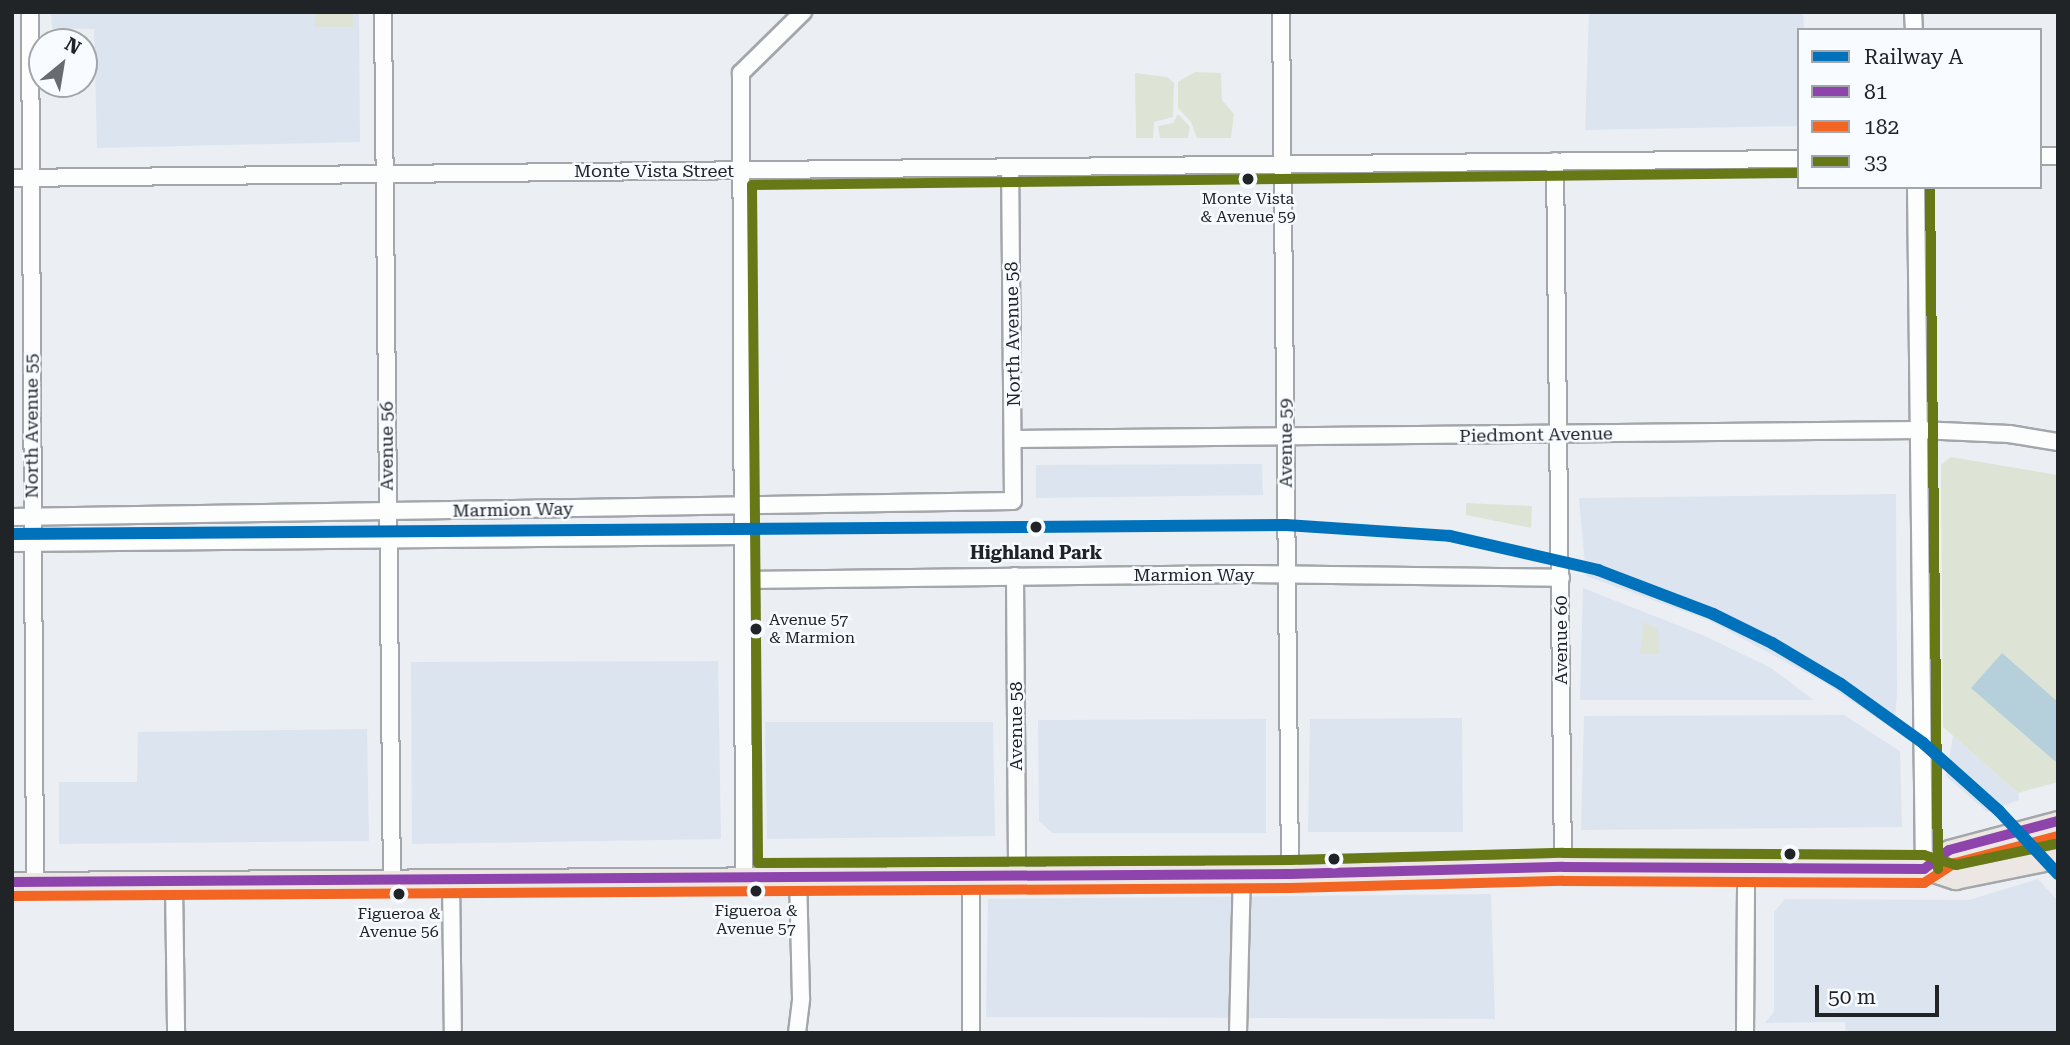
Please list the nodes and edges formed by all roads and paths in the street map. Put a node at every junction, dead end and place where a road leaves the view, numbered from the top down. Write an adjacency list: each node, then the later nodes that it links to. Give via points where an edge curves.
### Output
1 (30, 12): 12 (street, North Avenue 55)
2 (383, 12): 10 (street, Avenue 56)
3 (803, 12): 9 (street, via 741,73)
4 (1281, 12): 7 (street, Avenue 59)
5 (1797, 159): 6 (street, Monte Vista Street)
6 (1555, 161): 7 (street, Monte Vista Street); 15 (street, Avenue 60)
7 (1282, 163): 8 (street, Monte Vista Street); 16 (street, Avenue 59)
8 (1010, 168): 9 (street, Monte Vista Street); 17 (street, North Avenue 58)
9 (738, 171): 10 (street, Monte Vista Street); 20 (street)
10 (385, 174): 12 (street, Monte Vista Street); 21 (street, Avenue 56)
11 (12, 178): 12 (street, Monte Vista Street)
12 (33, 178): 23 (street, North Avenue 55)
13 (1916, 189): 14 (street)
14 (1919, 430): 15 (street, Piedmont Avenue); 18 (street, Piedmont Avenue, via 2009,434); 35 (street)
15 (1558, 434): 16 (street, Piedmont Avenue); 30 (street, Avenue 60)
16 (1286, 437): 17 (street, Piedmont Avenue); 28 (street, Avenue 59)
17 (1014, 439): 19 (street, North Avenue 58)
18 (2058, 442)
19 (1013, 501): 20 (street, Marmion Way)
20 (743, 507): 21 (street, Marmion Way); 24 (street)
21 (387, 511): 23 (street, Marmion Way); 25 (street, Avenue 56)
22 (12, 517): 23 (street, Marmion Way)
23 (32, 517): 27 (street, North Avenue 55)
24 (742, 536): 25 (street, Marmion Way); 31 (street)
25 (388, 538): 27 (street, Marmion Way); 44 (street, Avenue 56)
26 (12, 543): 27 (street, Marmion Way)
27 (33, 543): 46 (street, North Avenue 55)
28 (1286, 574): 29 (street, Marmion Way); 30 (street, Marmion Way); 38 (street, Avenue 59)
29 (1015, 576): 31 (street, Marmion Way); 39 (street, Avenue 58)
30 (1561, 579): 34 (street, Avenue 60)
31 (743, 580): 40 (street)
32 (2058, 821): 35 (main road, via 1950,850)
33 (2058, 858): 35 (main road, via 1955,879)
34 (1563, 867): 36 (main road); 38 (main road)
35 (1924, 869): 36 (main road)
36 (1746, 870): 53 (street)
37 (1242, 874): 38 (main road); 39 (main road); 52 (street)
38 (1290, 874)
39 (1017, 876): 41 (main road)
40 (744, 877): 42 (main road); 43 (main road)
41 (971, 877): 42 (main road); 51 (street)
42 (798, 878): 50 (street, via 801,998)
43 (451, 879): 44 (main road); 49 (street)
44 (392, 880): 47 (main road)
45 (12, 882): 46 (main road)
46 (35, 882): 47 (main road)
47 (174, 883): 48 (street)
48 (176, 1033)
49 (453, 1033)
50 (797, 1033)
51 (971, 1033)
52 (1238, 1033)
53 (1745, 1033)

